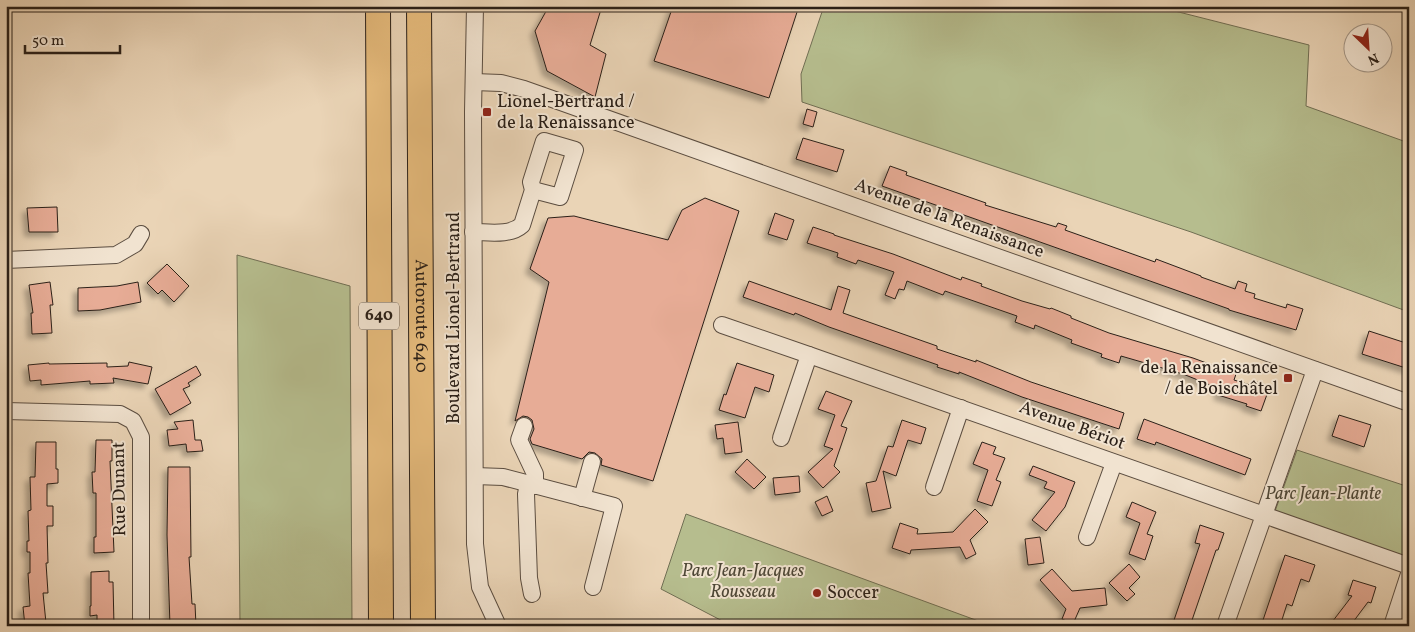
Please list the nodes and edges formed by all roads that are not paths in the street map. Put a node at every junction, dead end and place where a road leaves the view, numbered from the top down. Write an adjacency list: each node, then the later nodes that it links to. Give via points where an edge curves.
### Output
1 (378, 6): 30 (highway, 640)
2 (419, 6): 31 (highway, Autoroute 640 / 640)
3 (475, 6): 4 (street, Boulevard Lionel-Bertrand)
4 (474, 82): 6 (street, Boulevard Lionel-Bertrand); 11 (street, Avenue de la Renaissance, via 501,83 531,92)
5 (533, 190): 6 (street, via 518,229)
6 (474, 232): 19 (street, Boulevard Lionel-Bertrand)
7 (142, 234): 8 (street, via 128,250 116,256)
8 (6, 260)
9 (722, 325): 10 (street, Avenue Bériot)
10 (810, 355): 13 (street, Avenue Bériot); 16 (street)
11 (1315, 370): 12 (street, Avenue de la Renaissance); 23 (street)
12 (1409, 403)
13 (960, 408): 18 (street, Avenue Bériot); 21 (street)
14 (6, 411): 29 (street, Rue Dunant, via 120,414 133,421 140,437)
15 (524, 426): 20 (street, via 520,440 535,474)
16 (781, 438)
17 (592, 462): 22 (street)
18 (1114, 462): 23 (street, Avenue Bériot); 24 (street)
19 (475, 476): 20 (street, via 503,477); 32 (street, Boulevard Lionel-Bertrand, via 477,573 484,598)
20 (532, 485): 22 (street); 28 (street, via 526,494)
21 (934, 487)
22 (582, 498): 27 (street, via 614,506)
23 (1264, 516): 25 (street, Avenue Bériot); 33 (street)
24 (1087, 536)
25 (1409, 566)
26 (1409, 574): 34 (street)
27 (594, 587)
28 (532, 594)
29 (141, 626)
30 (381, 626)
31 (423, 626)
32 (498, 626)
33 (1225, 626)
34 (1392, 626)

